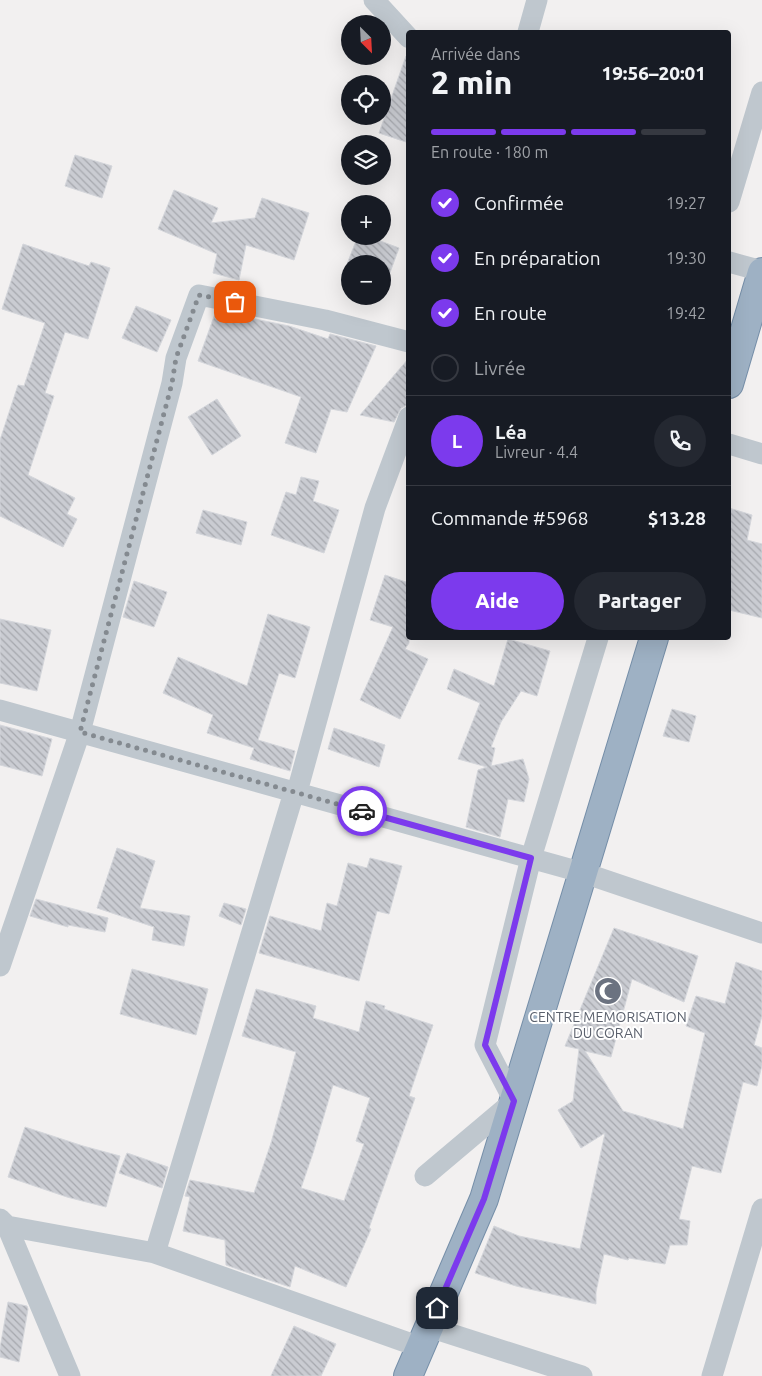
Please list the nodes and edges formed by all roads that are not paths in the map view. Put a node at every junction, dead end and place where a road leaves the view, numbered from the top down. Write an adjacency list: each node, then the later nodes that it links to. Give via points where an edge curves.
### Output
1 (374, 0): 4 (street)
2 (537, 0): 3 (street)
3 (529, 30)
4 (406, 35)
5 (762, 92): 6 (street)
6 (731, 195)
7 (731, 263): 8 (street)
8 (762, 272): 10 (highway)
9 (406, 341): 17 (street, via 325,320 199,295 176,358)
10 (731, 377)
11 (406, 425): 18 (street, via 375,508)
12 (731, 445): 13 (street)
13 (762, 454)
14 (597, 640): 19 (street)
15 (653, 640): 20 (highway)
16 (0, 710): 17 (street)
17 (80, 732): 18 (street); 22 (street)
18 (297, 792): 19 (street); 27 (street)
19 (531, 858): 20 (street); 23 (street, via 485,1045)
20 (584, 873): 21 (street); 23 (highway)
21 (762, 933)
22 (0, 966)
23 (514, 1101): 24 (street); 28 (highway, via 484,1199)
24 (425, 1176)
25 (762, 1209): 32 (street)
26 (3, 1222): 27 (street); 29 (street)
27 (155, 1253): 28 (street)
28 (425, 1337): 30 (highway); 31 (street)
29 (70, 1376)
30 (408, 1376)
31 (582, 1376)
32 (712, 1376)

